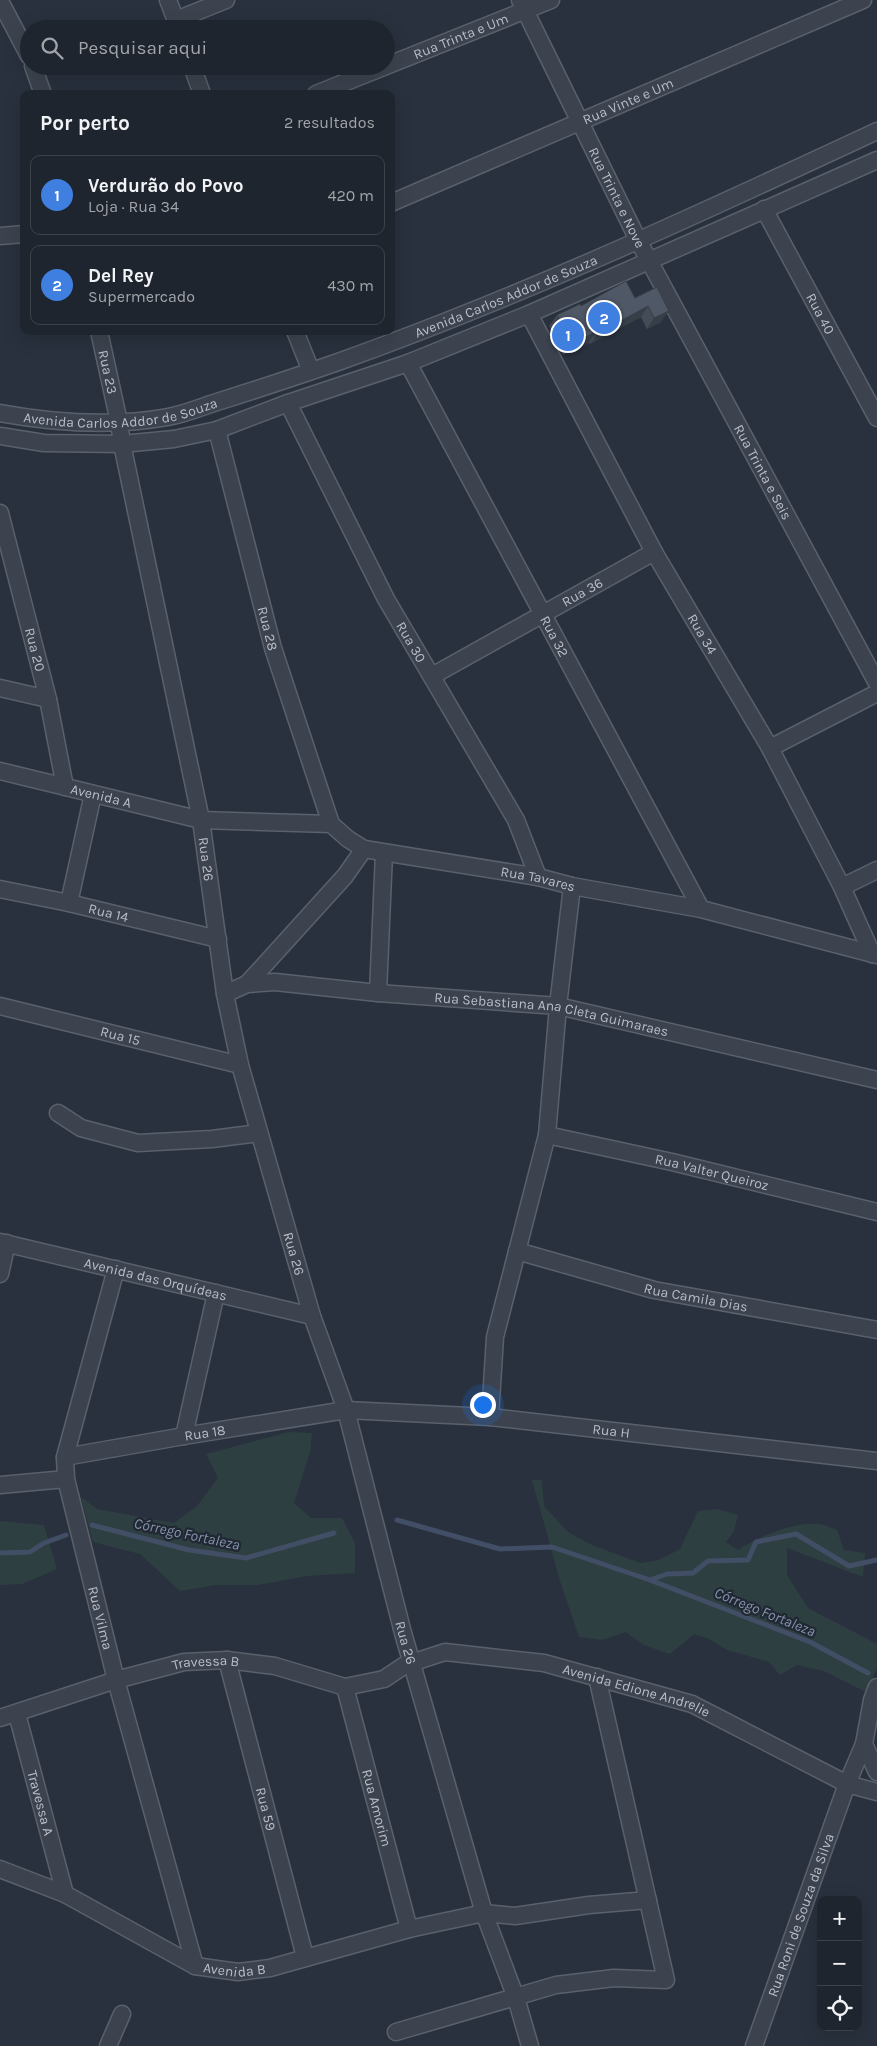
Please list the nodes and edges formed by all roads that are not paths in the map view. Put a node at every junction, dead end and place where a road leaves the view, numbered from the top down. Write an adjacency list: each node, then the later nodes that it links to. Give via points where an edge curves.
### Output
1 (168, 0): 7 (street)
2 (226, 0): 8 (street)
3 (551, 0): 6 (street, Rua Trinta e Um)
4 (863, 0): 17 (street, Rua Vinte e Um)
5 (0, 1): 9 (street)
6 (522, 6): 10 (street, Rua Trinta e Um); 17 (street, Rua Trinta e Nove)
7 (176, 20)
8 (185, 20)
9 (20, 39)
10 (395, 60)
11 (36, 75): 14 (street)
12 (195, 75): 15 (street)
13 (360, 75): 16 (street, Rua Trinta e Um)
14 (42, 90)
15 (201, 90)
16 (325, 90)
17 (581, 123): 20 (street, Rua Vinte e Um); 24 (street, Rua Trinta e Nove)
18 (876, 134): 24 (street, Avenida Carlos Addor de Souza)
19 (877, 160): 21 (street, Avenida Carlos Addor de Souza)
20 (395, 201)
21 (764, 209): 25 (street, Avenida Carlos Addor de Souza); 33 (street, Rua 40)
22 (20, 234): 23 (street)
23 (0, 236)
24 (639, 242): 25 (street, Rua Trinta e Nove); 30 (street, Avenida Carlos Addor de Souza, via 428,330)
25 (649, 261): 26 (street, Avenida Carlos Addor de Souza); 43 (street, Rua Trinta e Seis)
26 (529, 314): 29 (street, Avenida Carlos Addor de Souza); 39 (street, Rua 34)
27 (100, 335): 34 (street, Rua 23)
28 (297, 335): 30 (street)
29 (408, 362): 31 (street, Avenida Carlos Addor de Souza); 41 (street, Rua 32)
30 (311, 371): 34 (street, Avenida Carlos Addor de Souza, via 169,417)
31 (288, 403): 35 (street, Avenida Carlos Addor de Souza); 42 (street, Rua 30, via 386,599)
32 (0, 413): 34 (street, Avenida Carlos Addor de Souza, via 44,421)
33 (877, 418)
34 (119, 422): 37 (street, Rua 23)
35 (217, 430): 37 (street, Avenida Carlos Addor de Souza, via 174,439); 52 (street, Rua 28, via 273,648)
36 (0, 436): 37 (street, Avenida Carlos Addor de Souza, via 44,443)
37 (122, 444): 51 (street, Rua 26)
38 (0, 513): 40 (street, Rua 20)
39 (654, 552): 41 (street, Rua 36); 47 (street, Rua 34)
40 (6, 557): 46 (street, Rua 20)
41 (543, 616): 42 (street, Rua 36); 61 (street, Rua 32)
42 (432, 676): 56 (street, Rua 30, via 516,820)
43 (877, 683)
44 (0, 688): 46 (street)
45 (877, 693): 47 (street)
46 (48, 699): 49 (street, Rua 20)
47 (770, 748): 58 (street, Rua 34)
48 (0, 771): 49 (street, Avenida A)
49 (65, 787): 50 (street, Avenida A)
50 (94, 794): 51 (street, Avenida A); 60 (street)
51 (201, 820): 52 (street); 62 (street, Rua 26)
52 (331, 824): 53 (street, Rua Tavares)
53 (364, 849): 54 (street, Rua Tavares); 64 (street, via 345,876)
54 (384, 852): 56 (street, Rua Tavares); 65 (street)
55 (877, 870): 58 (street)
56 (538, 877): 57 (street, Rua Tavares)
57 (572, 886): 61 (street, Rua Tavares); 68 (street)
58 (842, 887): 63 (street, Rua 34)
59 (0, 889): 60 (street, Rua 14)
60 (69, 904): 62 (street, Rua 14)
61 (701, 909): 63 (street, Rua Tavares)
62 (218, 939): 66 (street, Rua 26)
63 (875, 955)
64 (247, 984): 65 (street, Rua Sebastiana Ana Cleta Guimaraes, via 275,982); 66 (street, Rua Sebastiana Ana Cleta Guimaraes)
65 (378, 993): 68 (street, Rua Sebastiana Ana Cleta Guimaraes)
66 (225, 994): 69 (street, Rua 26)
67 (0, 1006): 69 (street, Rua 15)
68 (558, 1006): 70 (street, Rua Sebastiana Ana Cleta Guimaraes); 73 (street)
69 (240, 1065): 72 (street, Rua 26)
70 (877, 1080)
71 (58, 1113): 72 (street, via 81,1128 138,1143)
72 (259, 1133): 80 (street, Rua 26)
73 (547, 1135): 74 (street, Rua Valter Queiroz); 76 (street)
74 (877, 1212)
75 (4, 1242): 77 (street, Avenida das Orquídeas); 78 (street)
76 (517, 1251): 81 (street, Rua Camila Dias, via 654,1290); 83 (street, via 495,1337)
77 (116, 1269): 79 (street, Avenida das Orquídeas); 85 (street, Rua Vilma)
78 (0, 1274)
79 (216, 1293): 80 (street, Avenida das Orquídeas); 84 (street)
80 (312, 1316): 82 (street, Rua 26)
81 (877, 1330)
82 (346, 1410): 83 (street, Rua H); 84 (street, Rua 18); 90 (street, Rua 26)
83 (490, 1417): 86 (street, Rua H)
84 (184, 1436): 85 (street, Rua 18)
85 (65, 1457): 87 (street, Rua Vilma)
86 (877, 1461)
87 (66, 1479): 88 (street); 92 (street, Rua Vilma)
88 (0, 1485)
89 (227, 1660): 92 (street, Travessa B, via 184,1662); 93 (street, Travessa B, via 275,1666); 106 (street, Rua 59)
90 (411, 1662): 91 (street, Avenida Edione Andrelie, via 445,1652 544,1663); 93 (street, Travessa B, via 384,1679); 104 (street, Rua 26)
91 (597, 1677): 99 (street, Avenida Edione Andrelie, via 692,1704); 103 (street)
92 (116, 1680): 95 (street, Travessa B); 107 (street, Rua Vilma)
93 (345, 1687): 105 (street, Rua Amorim)
94 (877, 1688): 97 (street, Rua Roni de Souza da Silva)
95 (17, 1714): 96 (street, Travessa B); 102 (street, Travessa A)
96 (0, 1718)
97 (864, 1744): 98 (street); 99 (street, Rua Roni de Souza da Silva)
98 (877, 1772)
99 (847, 1784): 100 (street, Avenida Edione Andrelie); 113 (street, Rua Roni de Souza da Silva)
100 (877, 1792)
101 (0, 1869): 102 (street, Avenida B)
102 (65, 1894): 107 (street, Avenida B)
103 (648, 1900): 104 (street, Avenida B, via 515,1916); 108 (street, via 666,1980 604,1980 556,1985)
104 (484, 1913): 105 (street, Avenida B); 108 (street, Rua 26)
105 (409, 1929): 106 (street, Avenida B)
106 (305, 1957): 107 (street, Avenida B, via 270,1968 238,1972)
107 (195, 1966)
108 (516, 1998): 110 (street); 112 (street, Rua 26)
109 (122, 2014): 111 (street)
110 (396, 2032)
111 (108, 2046)
112 (530, 2046)
113 (754, 2046)

